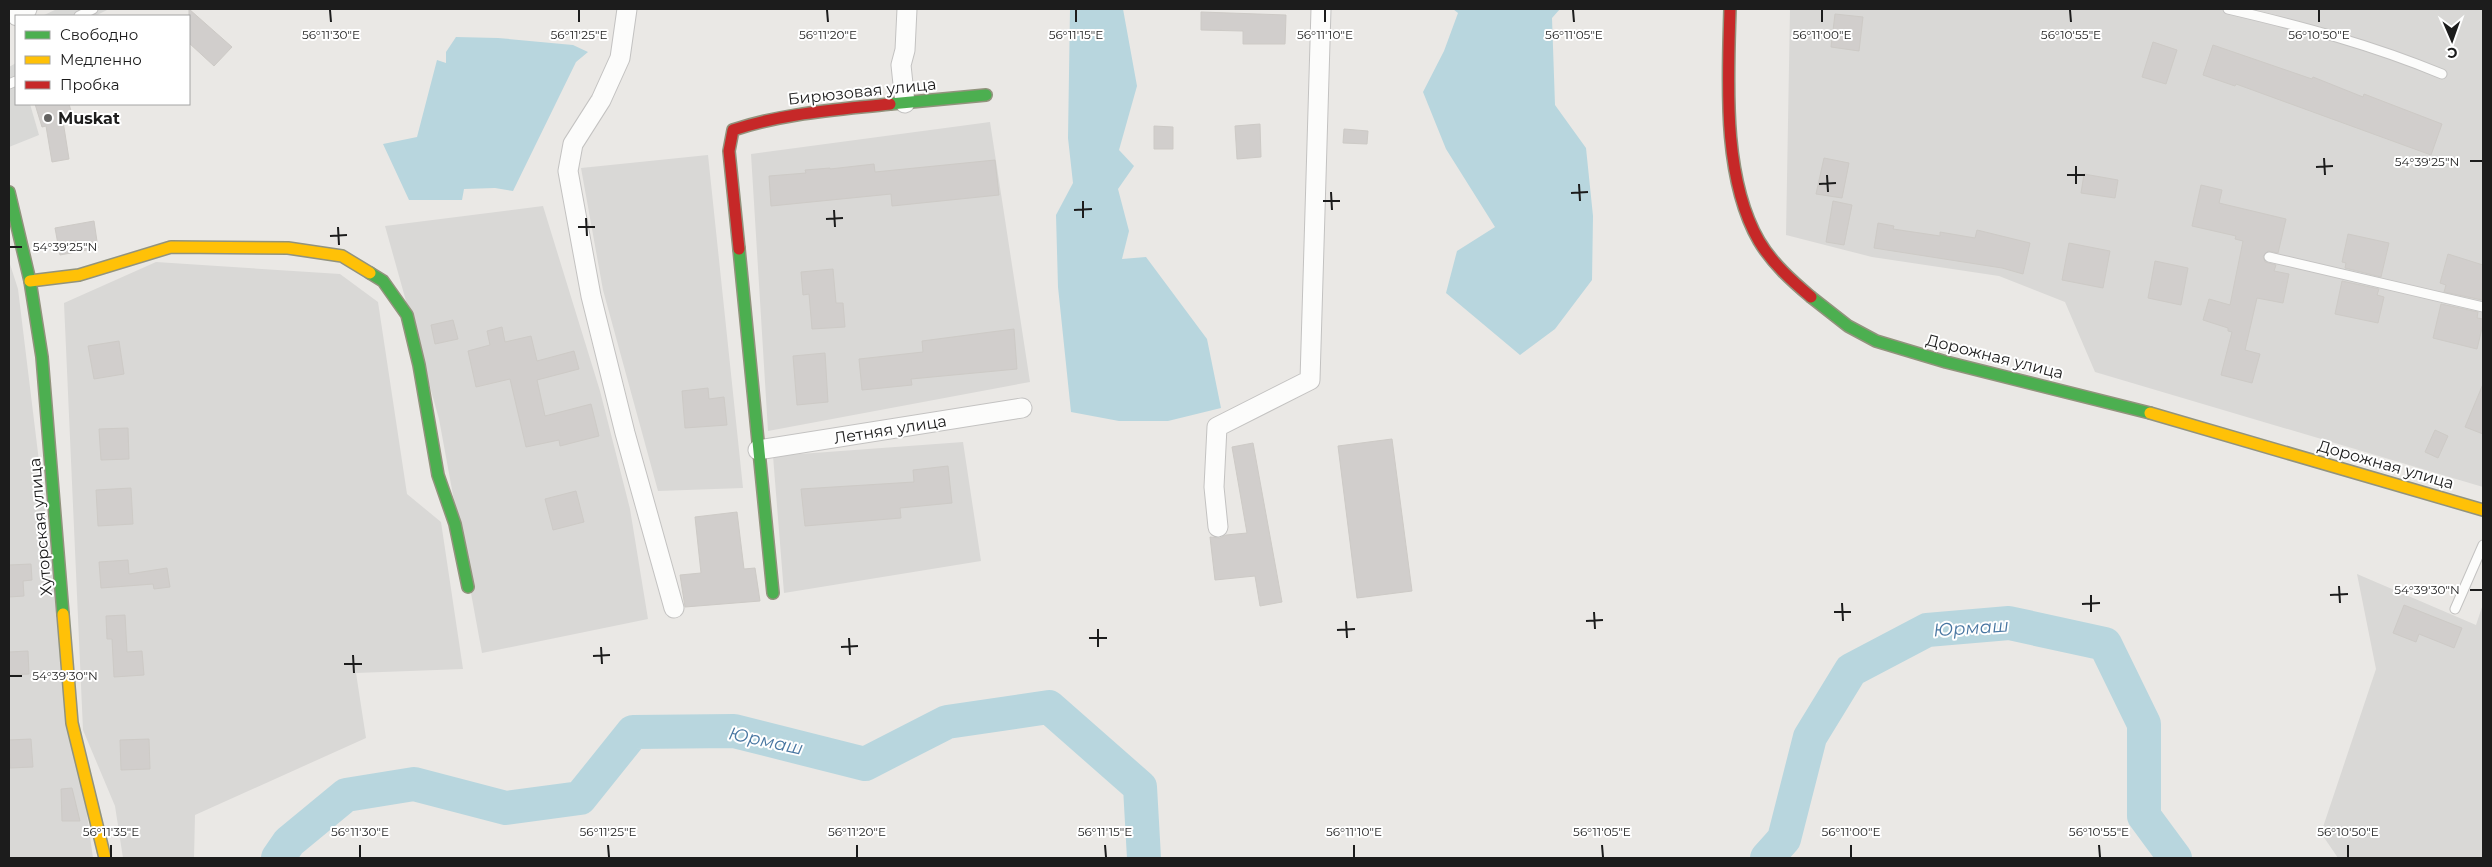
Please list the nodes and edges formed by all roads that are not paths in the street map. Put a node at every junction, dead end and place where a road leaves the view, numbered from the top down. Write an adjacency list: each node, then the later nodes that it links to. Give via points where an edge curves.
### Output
1 (93, 9): 7 (lane)
2 (627, 9): 22 (street, via 620,58 601,100 573,144 568,171 591,296)
3 (908, 9): 10 (street, via 901,65)
4 (1321, 9): 18 (street, via 1310,380 1217,427 1214,487)
5 (1730, 9): 17 (street, Дорожная улица, via 1728,93 1737,168 1746,208 1760,241 1778,264 1812,297 1863,335 1943,363 2071,392)
6 (2228, 9): 8 (lane, via 2295,24 2390,52)
7 (81, 15)
8 (2442, 74)
9 (986, 95): 10 (street, Бирюзовая улица)
10 (905, 103): 16 (street, Бирюзовая улица, via 801,113 733,130 729,151)
11 (9, 192): 13 (street, Хуторская улица)
12 (2269, 257): 14 (lane)
13 (30, 281): 20 (street, via 79,275 170,247 297,249 342,256 383,281 407,315 438,475 455,524); 24 (street, Хуторская улица, via 42,357 72,723)
14 (2483, 307)
15 (1022, 408): 16 (street, Летняя улица)
16 (758, 450): 21 (street)
17 (2483, 510)
18 (1218, 528)
19 (2483, 545): 23 (lane)
20 (468, 587)
21 (773, 593)
22 (674, 608)
23 (2455, 609)
24 (105, 858)

